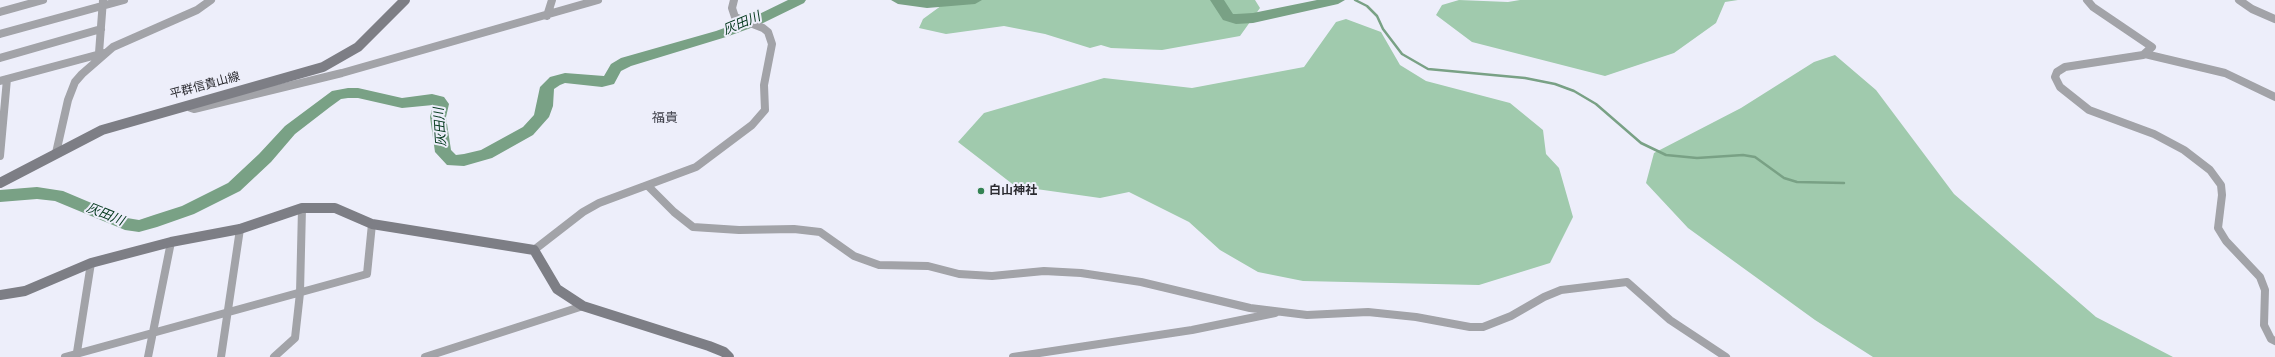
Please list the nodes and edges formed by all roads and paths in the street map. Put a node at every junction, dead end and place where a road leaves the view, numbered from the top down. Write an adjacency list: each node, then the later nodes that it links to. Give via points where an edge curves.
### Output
1 (43, 0): 11 (street)
2 (124, 0): 10 (street)
3 (211, 0): 16 (street, via 197,10)
4 (406, 0): 21 (street, 平群信貴山線, via 365,41 333,62 313,71)
5 (552, 0): 12 (street)
6 (598, 0): 12 (street)
7 (734, 0): 25 (street, via 734,17 763,28 768,32 772,44 764,85 764,110 752,125 696,167)
8 (2087, 0): 17 (street, via 2148,42 2152,47)
9 (2239, 0): 13 (street, via 2252,9)
10 (103, 3): 14 (street); 15 (street)
11 (0, 12)
12 (547, 16): 21 (street, via 285,87 194,109)
13 (2275, 18)
14 (101, 29): 16 (street); 18 (street)
15 (0, 34)
16 (101, 53): 19 (street); 22 (street, via 75,82 68,100)
17 (2145, 54): 20 (street, via 2225,73); 38 (street, via 2065,67 2057,72 2055,77 2060,87 2089,110 2154,134 2184,150 2210,170 2218,180 2222,195 2218,228 2226,241 2260,277 2265,290 2264,325 2271,339)
18 (0, 58)
19 (3, 80): 23 (street)
20 (2275, 97)
21 (184, 106): 22 (street, 平群信貴山線, via 102,130)
22 (56, 153): 24 (street, 平群信貴山線)
23 (0, 156)
24 (0, 184)
25 (648, 186): 30 (street, via 598,203); 35 (street, via 693,227 820,232 854,256 879,265 928,266 960,274 992,276 1044,271 1081,273 1141,282 1250,308)
26 (302, 208): 27 (street, via 335,208); 28 (street); 32 (street)
27 (372, 224): 30 (street); 32 (street, via 367,274)
28 (240, 229): 29 (street); 36 (street)
29 (172, 242): 31 (street); 37 (street)
30 (534, 250): 34 (street, via 557,289)
31 (90, 263): 33 (street, via 24,291); 39 (street)
32 (300, 293): 36 (street); 43 (street, via 295,338)
33 (0, 295)
34 (583, 306): 44 (street); 45 (street, via 709,346)
35 (1282, 311): 46 (street, via 1192,330 1057,348); 47 (street, via 1307,315 1368,312 1483,327 1511,316 1561,290 1627,282 1670,320)
36 (227, 312): 37 (street); 42 (street)
37 (153, 332): 39 (street); 41 (street)
38 (2275, 341)
39 (77, 352): 40 (street)
40 (65, 357)
41 (148, 357)
42 (221, 357)
43 (274, 357)
44 (424, 357)
45 (729, 357)
46 (1013, 357)
47 (1726, 357)

